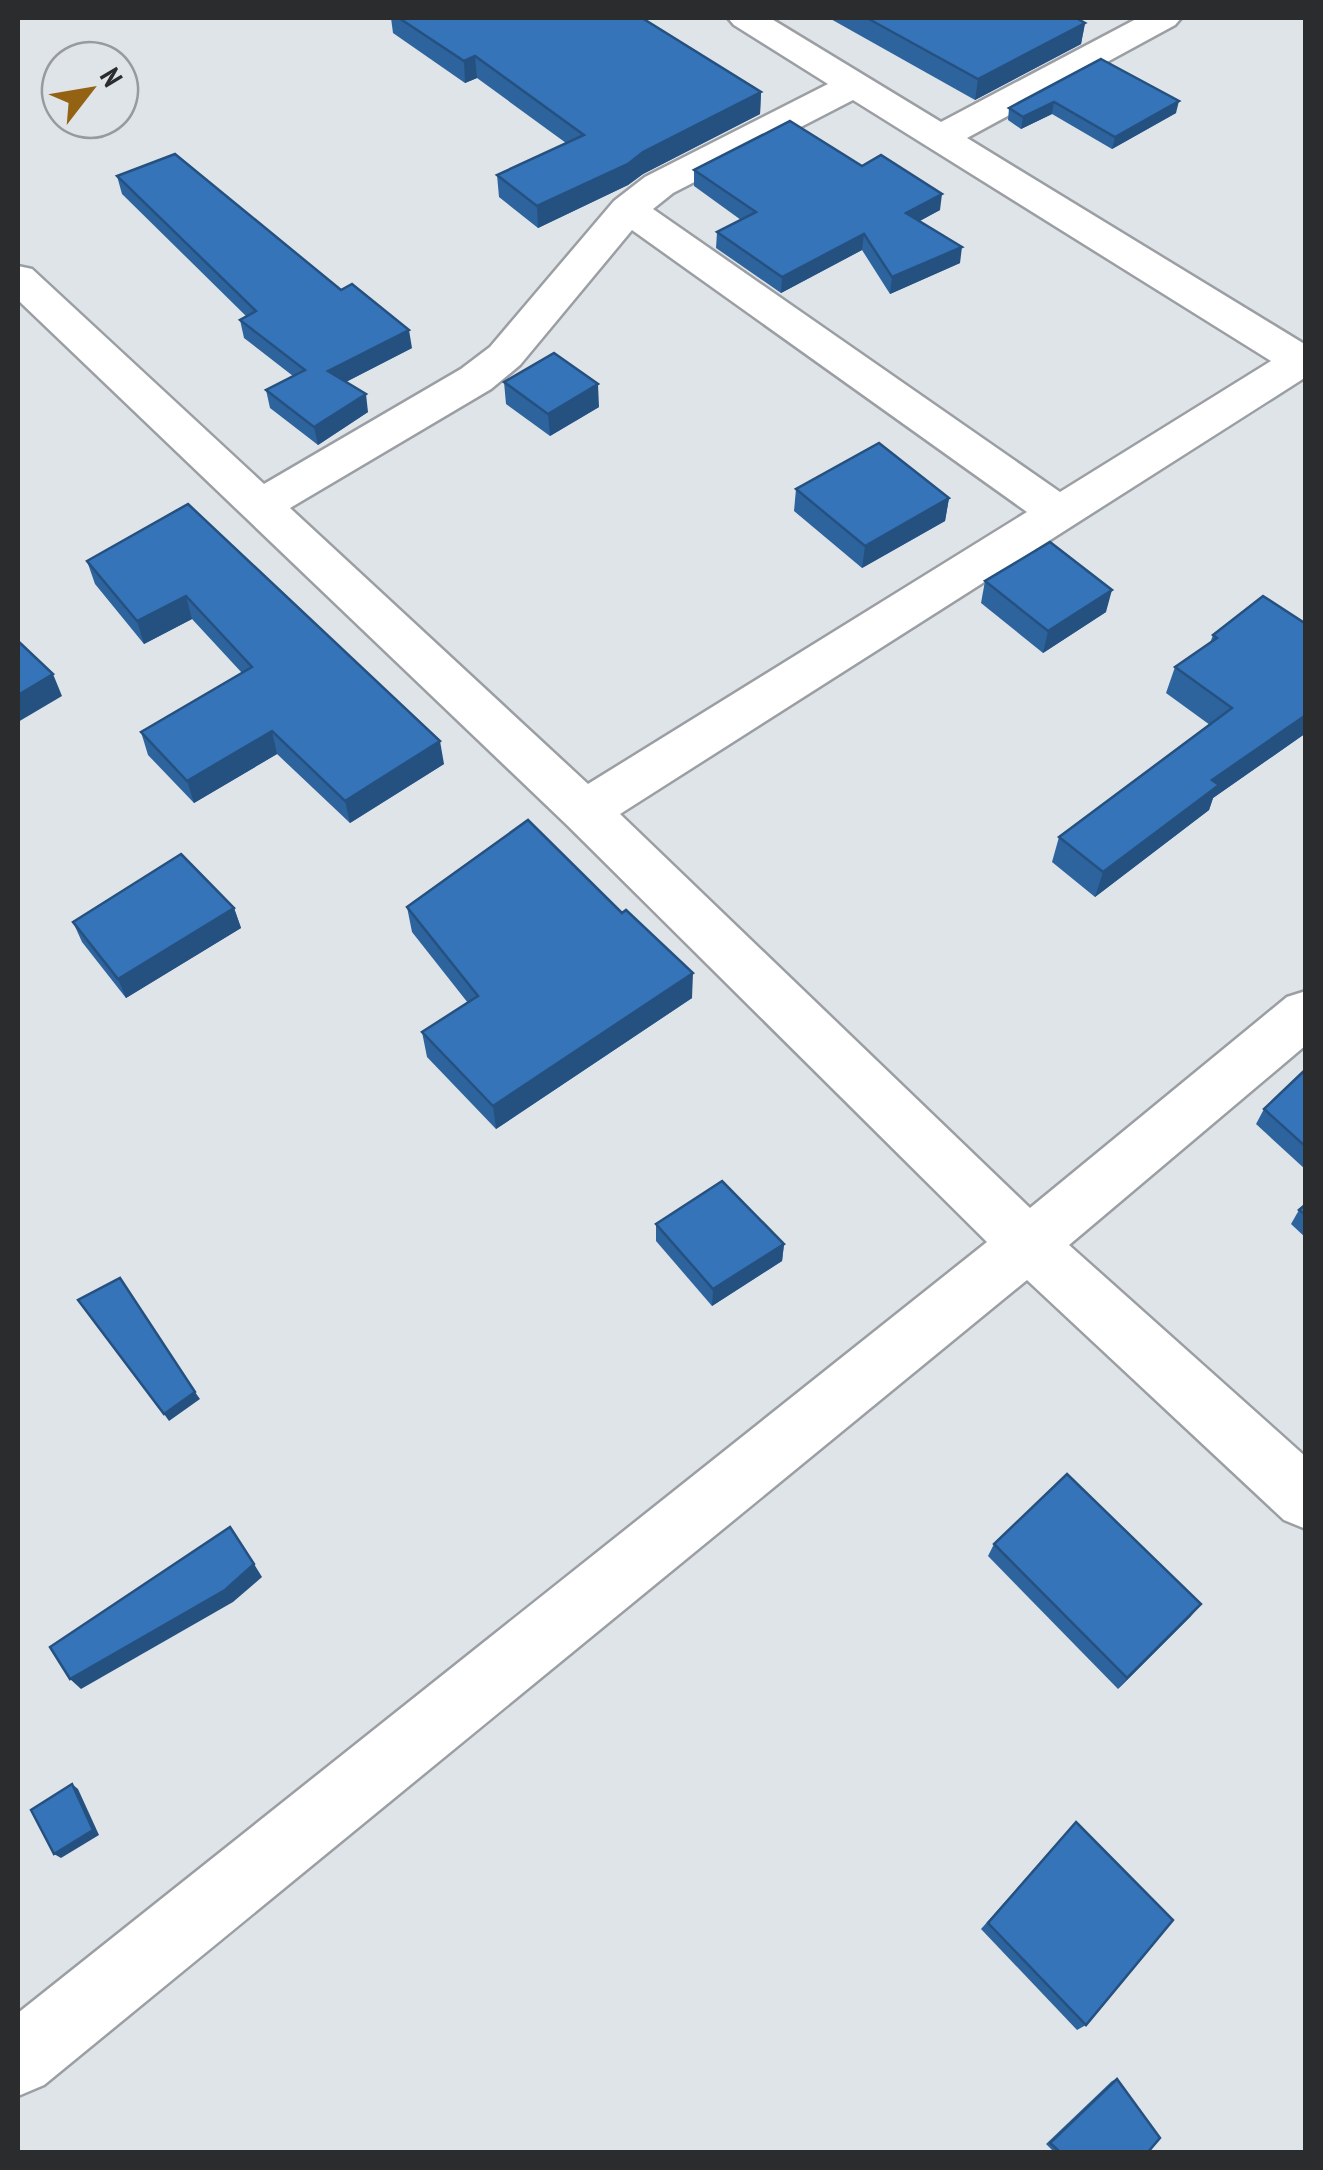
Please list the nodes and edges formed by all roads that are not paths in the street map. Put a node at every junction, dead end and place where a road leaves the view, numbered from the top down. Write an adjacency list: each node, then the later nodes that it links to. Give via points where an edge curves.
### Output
1 (746, 18): 3 (street)
2 (1163, 18): 4 (street)
3 (854, 84): 4 (street); 5 (street, via 659,185)
4 (940, 138): 7 (street)
5 (628, 208): 8 (street, via 505,356); 9 (street)
6 (18, 278): 8 (street)
7 (1303, 363): 9 (street)
8 (260, 506): 10 (street)
9 (1060, 513): 10 (street)
10 (585, 811): 12 (street)
11 (1306, 1013): 12 (street)
12 (1028, 1244): 13 (street); 14 (street)
13 (1306, 1499)
14 (18, 2059)

